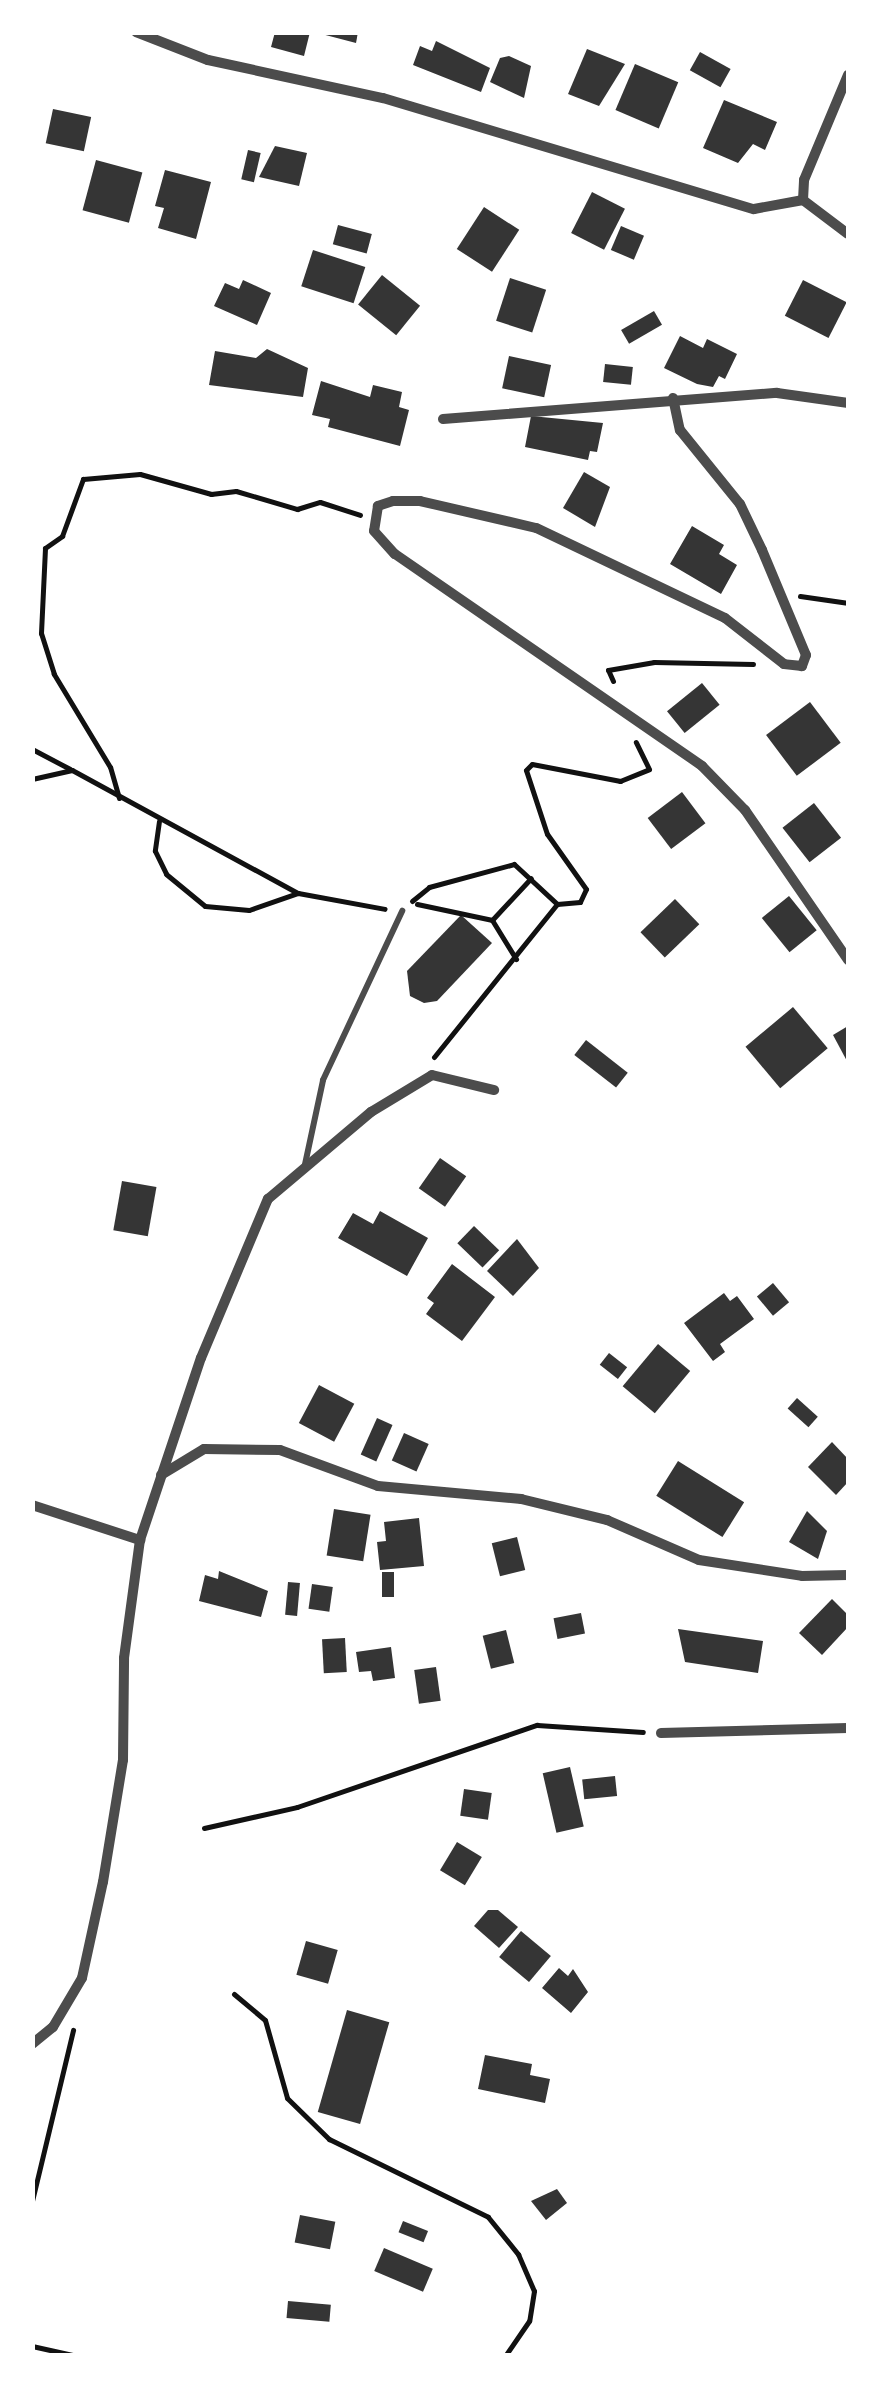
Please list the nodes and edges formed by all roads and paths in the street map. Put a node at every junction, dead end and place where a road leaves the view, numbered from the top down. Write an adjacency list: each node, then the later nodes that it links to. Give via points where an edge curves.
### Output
1 (136, 32): 3 (street, via 208,60 383,98 754,209)
2 (848, 75): 3 (street)
3 (802, 200): 4 (street)
4 (848, 234)
5 (673, 398): 6 (street, via 777,393); 7 (street); 9 (street, via 680,430 740,504)
6 (848, 403)
7 (443, 419)
8 (372, 518): 11 (street, via 378,506 420,501 536,528 726,618); 13 (street, via 381,542 395,554); 17 (path, via 320,502 297,510 140,474 82,479 62,536 46,548 41,633 54,674 110,767)
9 (782, 597): 10 (path); 11 (street, via 806,660 794,668)
10 (848, 603)
11 (775, 658): 12 (path, via 733,668 688,660 608,670)
12 (616, 687)
13 (630, 721): 21 (path, via 649,769 635,778 620,782 532,764 526,770 547,834 586,889 580,902); 25 (street, via 728,791)
14 (32, 749): 15 (path)
15 (72, 770): 16 (path); 17 (path)
16 (32, 779)
17 (119, 798): 18 (path)
18 (159, 822): 20 (path); 20 (path, via 155,851 166,874 205,906 249,910)
19 (531, 878): 21 (path); 23 (path); 23 (path, via 514,864 429,886 409,904)
20 (298, 893): 22 (path)
21 (557, 904): 24 (path)
22 (402, 911): 28 (lane, via 323,1080)
23 (492, 920): 24 (path)
24 (516, 959): 26 (path)
25 (848, 960)
26 (414, 1086): 27 (street, via 432,1075); 28 (street)
27 (494, 1090)
28 (304, 1168): 29 (street, via 268,1199)
29 (161, 1474): 31 (street); 32 (street, via 204,1449 280,1450 378,1486 521,1499 607,1520 699,1560)
30 (32, 1505): 31 (street)
31 (140, 1540): 38 (street, via 124,1658 124,1760 103,1882 82,1978 53,2027)
32 (848, 1576)
33 (848, 1728): 34 (street)
34 (661, 1733): 35 (path, via 538,1725 297,1807)
35 (204, 1828)
36 (234, 1994): 44 (path, via 266,2020 287,2098 329,2139 488,2217 518,2254 534,2291 529,2321)
37 (76, 2013): 39 (path)
38 (32, 2044)
39 (32, 2201)
40 (32, 2346): 41 (path)
41 (77, 2356)
42 (327, 2356): 43 (path)
43 (346, 2356)
44 (506, 2356)

